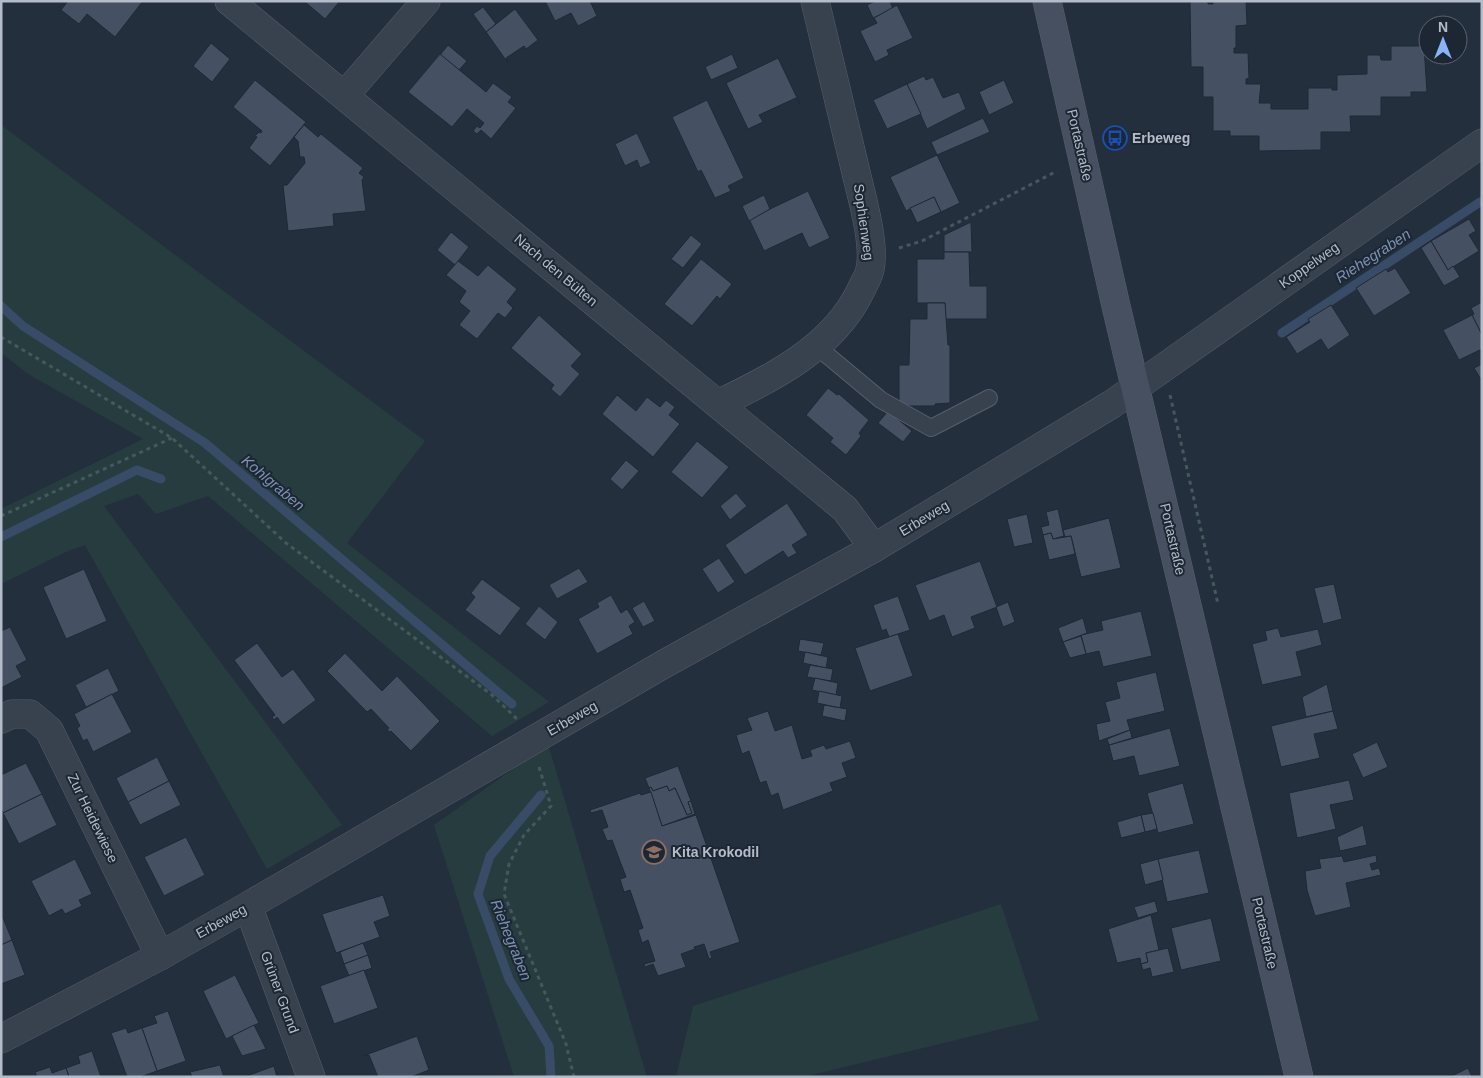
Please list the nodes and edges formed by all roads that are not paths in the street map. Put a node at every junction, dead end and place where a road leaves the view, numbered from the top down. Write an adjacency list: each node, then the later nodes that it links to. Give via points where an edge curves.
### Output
1 (229, 1): 5 (street, Nach den Bülten)
2 (426, 1): 5 (street)
3 (815, 1): 7 (street, Sophienweg, via 863,202 871,252 870,270 854,305)
4 (1047, 1): 8 (main road, Portastraße)
5 (345, 95): 10 (street, Nach den Bülten)
6 (1479, 152): 8 (street, Koppelweg)
7 (816, 346): 9 (lane, via 881,400 931,428); 10 (street, Sophienweg, via 759,384)
8 (1136, 387): 11 (street, Erbeweg); 17 (main road, Portastraße)
9 (989, 398)
10 (718, 404): 11 (street, Nach den Bülten, via 845,509)
11 (874, 548): 13 (street, Erbeweg, via 664,664)
12 (1, 718): 14 (street, Zur Heidewiese, via 30,714 49,730)
13 (248, 906): 14 (street, Erbeweg); 16 (street, Grüner Grund)
14 (160, 956): 15 (street, Erbeweg)
15 (1, 1039)
16 (311, 1077)
17 (1299, 1077)

